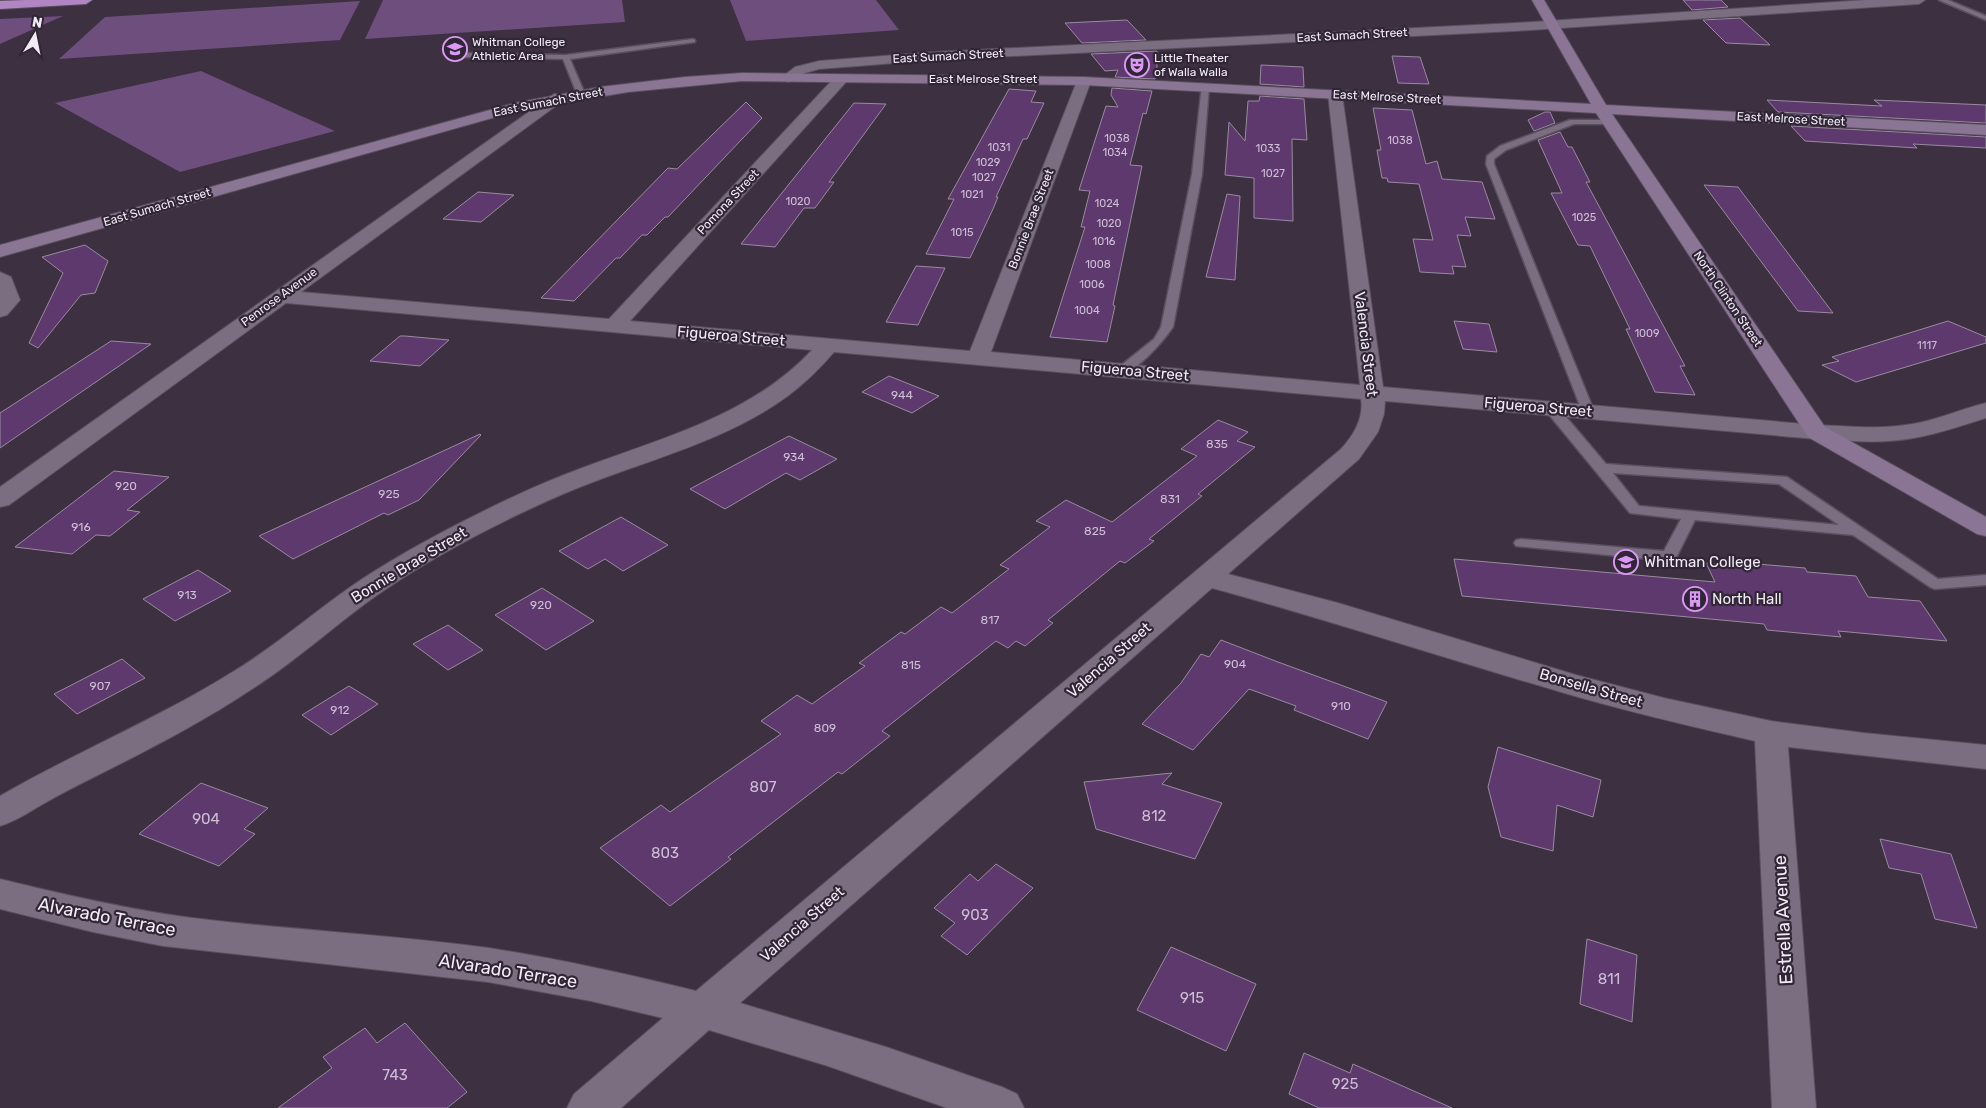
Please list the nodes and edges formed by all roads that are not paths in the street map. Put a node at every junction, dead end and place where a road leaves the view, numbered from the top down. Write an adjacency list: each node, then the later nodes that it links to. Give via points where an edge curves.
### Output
1 (86, 0): 6 (highway)
2 (1538, 0): 8 (street, North Clinton Street)
3 (1919, 0): 5 (street, East Sumach Street)
4 (1942, 0): 7 (lane)
5 (1882, 1): 8 (street, East Sumach Street)
6 (0, 5)
7 (1986, 18)
8 (1553, 24): 12 (street, East Sumach Street, via 861,61 819,65 800,70); 19 (street, North Clinton Street)
9 (693, 41): 11 (lane)
10 (459, 55): 11 (lane)
11 (566, 57): 16 (lane)
12 (788, 78): 13 (street, East Melrose Street); 16 (street, East Sumach Street, via 705,79)
13 (841, 79): 14 (street, East Melrose Street); 25 (street, Pomona Street)
14 (1084, 80): 15 (street, East Melrose Street); 27 (street, Bonnie Brae Street)
15 (1205, 87): 17 (street, East Melrose Street); 28 (lane, via 1197,174 1167,327 1158,341)
16 (581, 94): 18 (street, East Sumach Street)
17 (1335, 94): 19 (street, East Melrose Street); 29 (street, Valencia Street)
18 (559, 97): 21 (street, East Sumach Street, via 471,118); 23 (street, Penrose Avenue)
19 (1605, 115): 20 (street, East Melrose Street); 32 (lane, via 1572,122 1503,148 1490,158); 33 (street, North Clinton Street)
20 (1986, 130)
21 (0, 251)
22 (0, 278): 24 (street, via 10,300)
23 (280, 296): 25 (street, Figueroa Street); 35 (street, Penrose Avenue)
24 (0, 311)
25 (615, 325): 26 (street, Figueroa Street)
26 (829, 344): 27 (street, Figueroa Street); 44 (street, Bonnie Brae Street, via 803,373 742,413 703,432 566,483 453,537 371,587 246,678 190,712)
27 (978, 358): 28 (street, Figueroa Street)
28 (1123, 370): 29 (street, Figueroa Street)
29 (1372, 392): 30 (street, Figueroa Street); 40 (street, Valencia Street, via 1371,424 1363,440)
30 (1551, 408): 32 (street, Figueroa Street); 34 (lane)
31 (1986, 410): 33 (street, Figueroa Street, via 1901,433)
32 (1588, 411): 33 (street, Figueroa Street)
33 (1816, 432): 37 (street, North Clinton Street)
34 (1602, 468): 36 (lane, via 1635,510); 38 (lane, via 1782,480)
35 (0, 499)
36 (1691, 514): 38 (lane); 39 (lane, via 1669,556)
37 (1986, 528)
38 (1858, 531): 41 (lane, via 1935,584)
39 (1521, 543)
40 (1204, 577): 42 (street, Bonsella Street, via 1356,618 1571,684); 46 (street, Valencia Street)
41 (1986, 580)
42 (1771, 732): 43 (street, Bonsella Street); 49 (street, Estrella Avenue)
43 (1986, 757)
44 (0, 812)
45 (0, 894): 46 (street, Alvarado Terrace, via 79,914 186,933 530,972 618,990)
46 (701, 1012): 47 (street, Valencia Street); 48 (street, Alvarado Terrace, via 824,1044)
47 (589, 1108)
48 (1002, 1108)
49 (1794, 1108)

